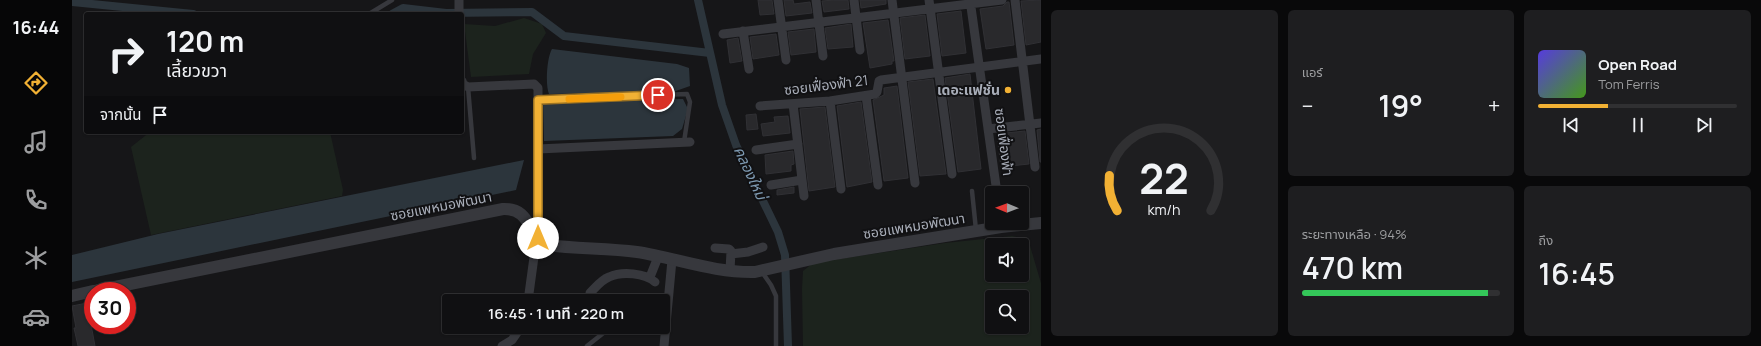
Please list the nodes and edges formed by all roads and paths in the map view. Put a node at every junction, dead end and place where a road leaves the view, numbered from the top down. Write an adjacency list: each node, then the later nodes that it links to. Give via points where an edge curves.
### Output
1 (392, 0): 11 (lane)
2 (459, 0): 12 (street)
3 (778, 0): 16 (street)
4 (816, 0): 15 (street)
5 (854, 0): 14 (street)
6 (892, 0): 13 (street)
7 (1002, 0): 9 (street)
8 (1015, 0): 23 (street)
9 (970, 2): 10 (street); 24 (street, ซอยเฟื่องฟ้า)
10 (930, 4): 13 (street); 26 (street)
11 (372, 12)
12 (459, 12)
13 (894, 13): 14 (street); 27 (street)
14 (856, 18): 15 (street); 19 (street)
15 (819, 22): 16 (street); 20 (street)
16 (782, 27): 17 (street); 22 (street)
17 (743, 31): 18 (street); 25 (street)
18 (723, 34)
19 (860, 50)
20 (823, 56)
21 (1041, 59): 23 (street, ซอยเฟื่องฟ้า 21)
22 (786, 60)
23 (1022, 61): 24 (street, ซอยเฟื่องฟ้า 21); 35 (street)
24 (980, 68): 26 (street, ซอยเฟื่องฟ้า 21); 36 (street, ซอยเฟื่องฟ้า)
25 (749, 69)
26 (938, 73): 27 (street, ซอยเฟื่องฟ้า 21); 43 (street)
27 (902, 77): 29 (street, ซอยเฟื่องฟ้า 21, via 880,80 877,92); 45 (street)
28 (464, 84): 30 (street, via 534,84 538,88); 41 (lane)
29 (866, 96): 31 (street, ซอยเฟื่องฟ้า 21); 47 (street)
30 (538, 100): 37 (lane, via 687,94 690,102); 39 (street)
31 (830, 101): 32 (street, ซอยเฟื่องฟ้า 21); 49 (street)
32 (793, 104): 33 (street, ซอยเฟื่องฟ้า 21); 38 (street)
33 (760, 106)
34 (1041, 123): 35 (street)
35 (1029, 125): 36 (street); 42 (street)
36 (988, 129): 48 (street, ซอยเฟื่องฟ้า)
37 (687, 142): 39 (street)
38 (798, 144): 40 (street); 44 (street)
39 (538, 149): 56 (street)
40 (756, 150)
41 (474, 158)
42 (1035, 166)
43 (952, 174)
44 (802, 180): 46 (street); 51 (street)
45 (915, 183)
46 (771, 185)
47 (878, 185)
48 (996, 186)
49 (841, 189)
50 (972, 191): 55 (lane)
51 (804, 196)
52 (1029, 224): 53 (street, ซอยแพหมอพัฒนา)
53 (1041, 224)
54 (985, 229): 55 (street, ซอยแพหมอพัฒนา)
55 (976, 232): 63 (street, ซอยแพหมอพัฒนา, via 834,254)
56 (538, 238): 60 (street, via 547,246 637,252); 64 (street, ซอยแพหมอพัฒนา, via 522,214 511,209 495,210); 66 (street)
57 (763, 247): 59 (street)
58 (715, 248): 59 (street, via 729,249)
59 (732, 254): 62 (street)
60 (656, 256): 61 (street); 67 (street, via 653,280 642,274 612,276 601,282)
61 (672, 260): 62 (street); 68 (street)
62 (730, 271): 63 (street)
63 (762, 271): 76 (lane, via 776,296)
64 (136, 283)
65 (84, 293): 69 (street, ซอยแพหมอพัฒนา)
66 (529, 294)
67 (590, 294)
68 (668, 294)
69 (72, 296)
70 (516, 334): 73 (street)
71 (602, 334): 74 (lane)
72 (664, 334): 75 (street)
73 (502, 346)
74 (587, 346)
75 (664, 346)
76 (776, 346)

